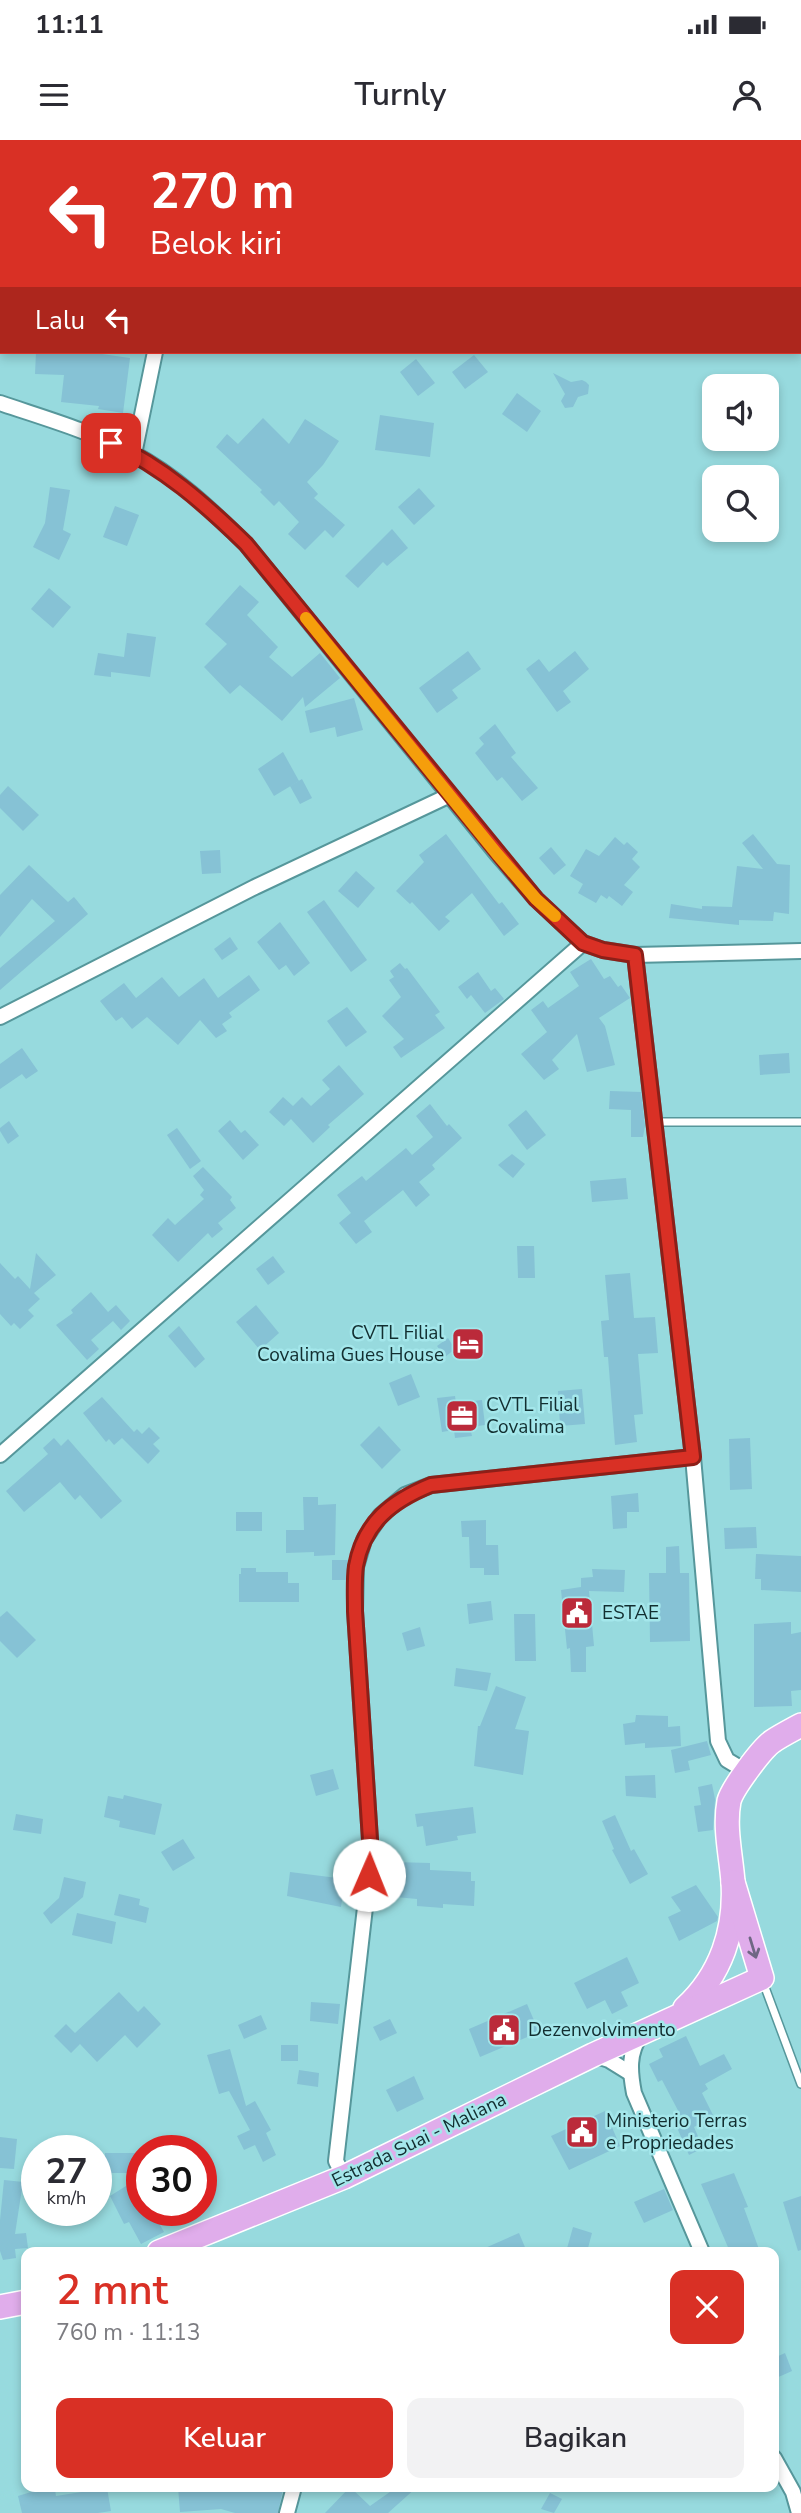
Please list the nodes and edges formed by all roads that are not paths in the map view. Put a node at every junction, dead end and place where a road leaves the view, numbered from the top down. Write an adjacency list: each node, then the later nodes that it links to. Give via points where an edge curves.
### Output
1 (155, 354): 3 (street)
2 (0, 403): 3 (street)
3 (134, 454): 4 (street, via 209,508 246,544)
4 (450, 795): 5 (street, via 536,899); 8 (street)
5 (583, 943): 7 (street); 11 (street)
6 (801, 951): 7 (street)
7 (635, 955): 9 (street)
8 (0, 1017)
9 (653, 1122): 10 (lane); 12 (street)
10 (801, 1122)
11 (0, 1455)
12 (693, 1457): 14 (street, via 718,1741 727,1760); 22 (street, via 431,1485 405,1495 380,1516 364,1540 356,1567 355,1611 371,1855 336,2161)
13 (801, 1725): 14 (main road, Estrada Suai - Maliana, via 771,1742)
14 (747, 1772): 15 (main road, Estrada Suai - Maliana, via 729,1798)
15 (733, 1882): 16 (main road, Estrada Suai - Maliana, one-way to 16); 17 (main road, Estrada Suai - Maliana, via 727,1943 715,1971 698,1996)
16 (762, 1978): 17 (main road, Estrada Suai - Maliana); 21 (lane)
17 (675, 2017): 18 (main road, Estrada Suai - Maliana)
18 (644, 2031): 19 (main road, Estrada Suai - Maliana); 20 (street, via 633,2047)
19 (593, 2055): 20 (street); 22 (main road, Estrada Suai - Maliana)
20 (630, 2073): 24 (street, via 634,2094)
21 (801, 2084)
22 (344, 2177): 23 (main road, Estrada Suai - Maliana)
23 (173, 2247)
24 (700, 2247)
25 (21, 2303): 26 (main road)
26 (0, 2307)
27 (779, 2467): 30 (street)
28 (293, 2492): 29 (street)
29 (287, 2513)
30 (799, 2513)

